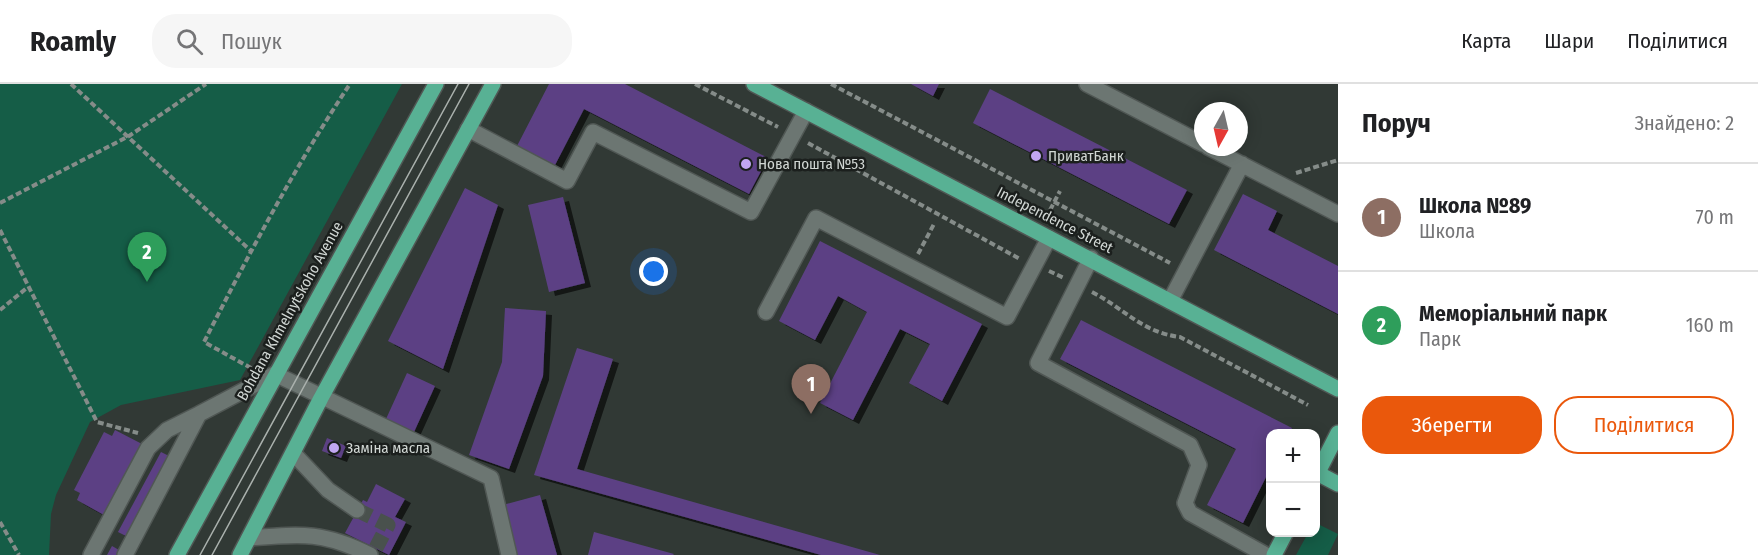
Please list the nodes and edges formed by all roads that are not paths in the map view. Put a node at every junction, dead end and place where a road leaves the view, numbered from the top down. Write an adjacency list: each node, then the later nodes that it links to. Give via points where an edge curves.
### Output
1 (436, 84): 15 (main road, Bohdana Khmelnytskoho Avenue)
2 (493, 84): 6 (main road)
3 (754, 84): 5 (main road, Independence Street)
4 (1087, 84): 7 (lane)
5 (806, 111): 6 (lane, via 751,212 593,132 567,182); 11 (main road, Independence Street)
6 (468, 129): 17 (main road)
7 (1194, 139)
8 (1226, 156): 9 (lane)
9 (1242, 164): 10 (lane); 13 (lane)
10 (1338, 214)
11 (1049, 238): 12 (main road, Independence Street); 14 (lane, via 1007,317 816,218)
12 (1091, 258): 13 (main road, Independence Street); 33 (lane, via 1038,363 1190,446 1199,465 1185,503 1190,513)
13 (1170, 301): 16 (main road, Independence Street)
14 (766, 312)
15 (276, 374): 17 (lane); 18 (lane); 30 (main road, Bohdana Khmelnytskoho Avenue)
16 (1338, 389)
17 (321, 398): 20 (main road); 32 (lane, via 491,477)
18 (199, 414): 28 (lane, via 157,438 148,448); 29 (lane)
19 (1338, 433): 21 (main road)
20 (292, 453): 24 (lane, via 328,490); 26 (main road)
21 (1320, 467)
22 (1320, 476): 23 (main road)
23 (1338, 484)
24 (357, 510)
25 (1283, 537): 34 (main road)
26 (249, 538): 27 (lane, via 317,535); 31 (main road)
27 (373, 553)
28 (91, 555)
29 (125, 555)
30 (177, 555)
31 (240, 555)
32 (509, 555)
33 (1266, 555)
34 (1274, 555)

